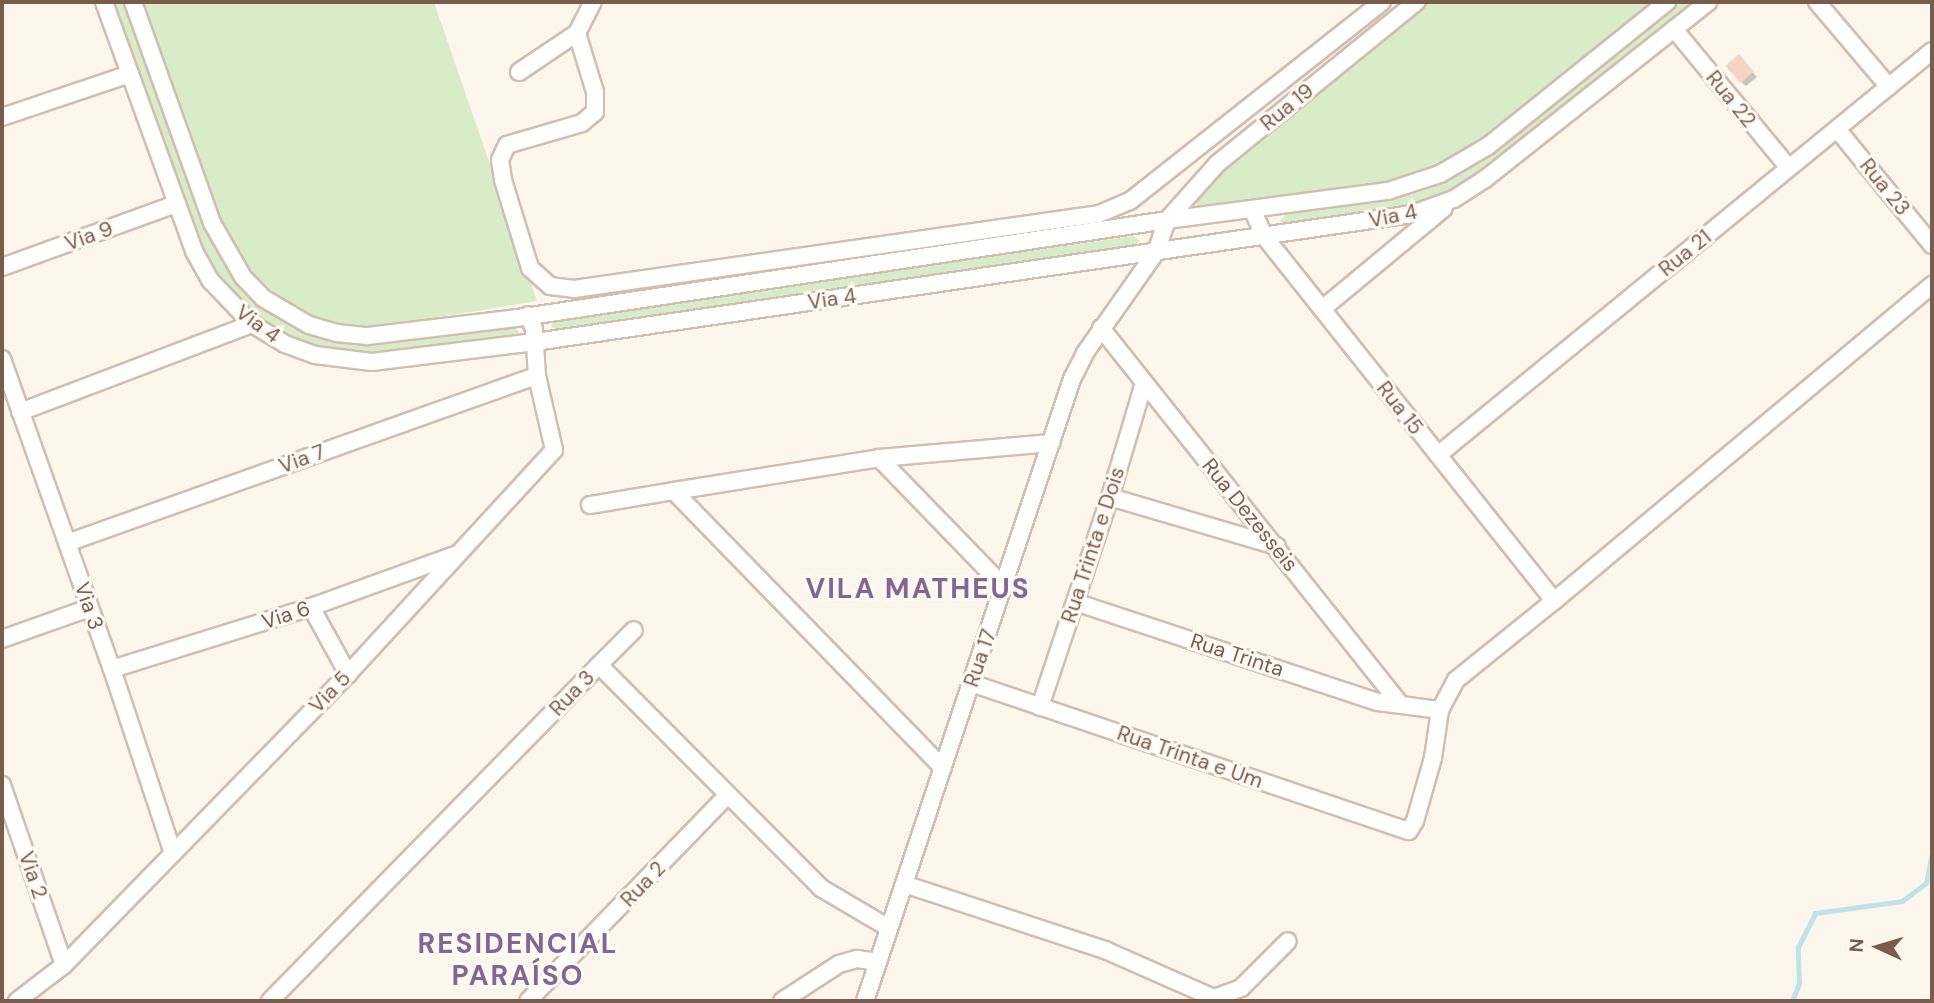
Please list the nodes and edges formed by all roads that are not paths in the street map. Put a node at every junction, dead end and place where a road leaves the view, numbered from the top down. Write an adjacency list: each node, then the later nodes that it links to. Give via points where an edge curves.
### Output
1 (104, 2): 13 (street, Via 4)
2 (133, 2): 28 (street, Via 4, via 212,223 243,277 263,298 309,325 368,336)
3 (593, 2): 10 (street)
4 (1382, 2): 10 (street, via 1130,201 1099,214 574,289 550,286 530,268 500,160 507,145 582,123 595,112 595,92)
5 (1416, 2): 21 (street, Rua 19, via 1217,164)
6 (1667, 2): 20 (street, Via 4, via 1488,146 1440,174 1377,194)
7 (1707, 2): 9 (street, Via 4)
8 (1817, 2): 14 (street)
9 (1674, 29): 17 (street, Rua 22); 18 (street, Via 4)
10 (577, 33): 12 (street)
11 (1932, 51): 14 (street, Rua 21)
12 (519, 72)
13 (130, 74): 15 (street); 19 (street, Via 4)
14 (1889, 87): 16 (street, Rua 21)
15 (2, 117)
16 (1837, 129): 17 (street, Rua 21); 23 (street, Rua 23)
17 (1789, 168): 37 (street, Rua 21)
18 (1454, 199): 22 (street, Via 4, via 1412,214); 27 (street)
19 (176, 204): 25 (street, Via 9); 29 (street, Via 4, via 210,280)
20 (1253, 211): 21 (street, Via 4); 22 (street, Rua 15)
21 (1167, 220): 24 (street, Rua 17); 28 (street, Via 4)
22 (1264, 236): 24 (street, Via 4); 27 (street, Rua 15)
23 (1932, 245)
24 (1156, 252): 30 (street, Rua 17); 31 (street, Via 4)
25 (2, 267)
26 (1932, 285): 46 (street)
27 (1322, 309): 37 (street, Rua 15)
28 (528, 316): 31 (street, Via 5)
29 (252, 324): 31 (street, Via 4, via 314,355 372,362); 35 (street)
30 (1101, 328): 34 (street, Rua Dezesseis); 36 (street, Rua 17, via 1072,379)
31 (535, 342): 33 (street, Via 5)
32 (2, 359): 35 (street, Via 3)
33 (537, 376): 42 (street, Via 7); 44 (street, Via 5, via 554,450)
34 (1144, 383): 40 (street, Rua Trinta e Dois); 43 (street, Rua Dezesseis)
35 (20, 412): 42 (street, Via 3)
36 (1051, 443): 38 (street); 45 (street, Rua 17)
37 (1438, 455): 46 (street, Rua 15)
38 (879, 458): 39 (street); 45 (street)
39 (674, 491): 41 (street); 59 (street)
40 (1110, 496): 43 (street); 47 (street, Rua Trinta e Dois)
41 (590, 505)
42 (67, 542): 49 (street, Via 3)
43 (1277, 546): 56 (street, Rua Dezesseis)
44 (457, 555): 48 (street, Via 6); 54 (street, Via 5)
45 (1004, 587): 55 (street, Rua 17)
46 (1555, 600): 58 (street, via 1456,680)
47 (1075, 602): 56 (street, Rua Trinta, via 1378,702); 57 (street, Rua Trinta e Dois)
48 (311, 607): 53 (street, Via 6); 54 (street)
49 (89, 608): 51 (street); 53 (street, Via 3)
50 (634, 630): 52 (street)
51 (2, 639)
52 (599, 665): 61 (street, Rua 3); 69 (street, Rua 3)
53 (112, 669): 62 (street, Via 3)
54 (348, 674): 62 (street, Via 5)
55 (971, 683): 57 (street, Rua Trinta e Um); 59 (street, Rua 17)
56 (1399, 703): 58 (street)
57 (1040, 707): 58 (street, Rua Trinta e Um, via 1409,831 1433,758)
58 (1440, 710)
59 (943, 768): 63 (street, Rua 17)
60 (2, 785): 67 (street, Via 2)
61 (727, 796): 64 (street, Rua 3, via 821,888); 70 (street, Rua 2)
62 (173, 853): 67 (street, Via 5)
63 (904, 884): 64 (street, Rua 17); 65 (street, via 1105,950 1214,998 1241,988)
64 (889, 928): 66 (street, Rua 17)
65 (1289, 941)
66 (878, 962): 71 (street, via 857,959 839,964); 72 (street, Rua 17)
67 (64, 965): 68 (street, Via 5)
68 (17, 1001)
69 (270, 1001)
70 (528, 1001)
71 (782, 1001)
72 (865, 1001)

